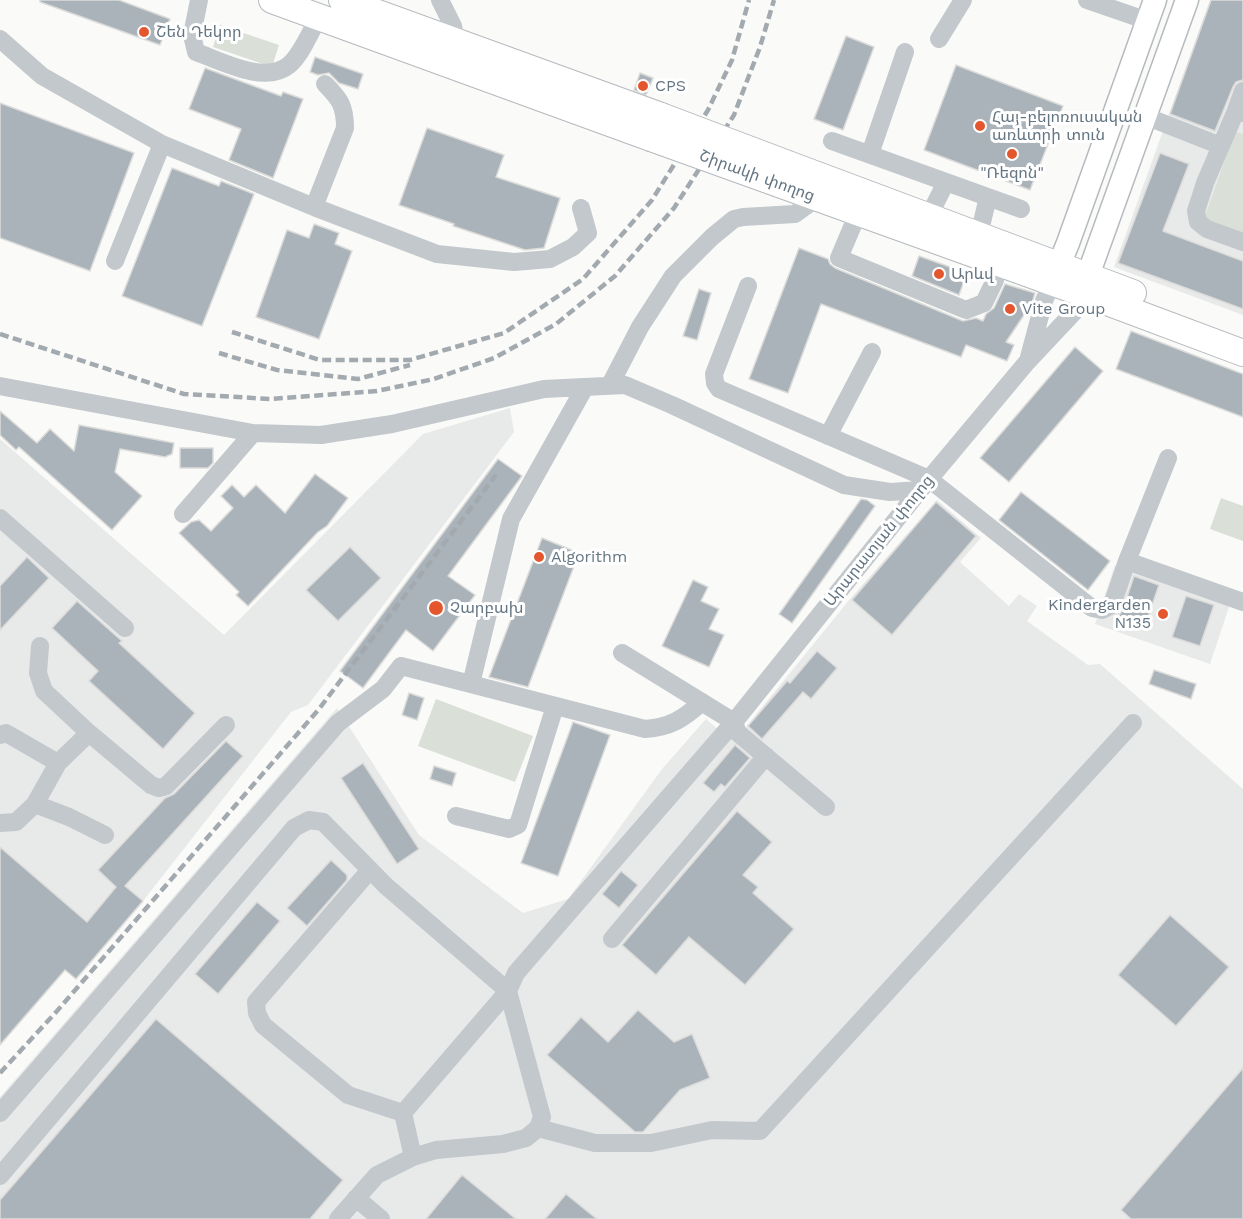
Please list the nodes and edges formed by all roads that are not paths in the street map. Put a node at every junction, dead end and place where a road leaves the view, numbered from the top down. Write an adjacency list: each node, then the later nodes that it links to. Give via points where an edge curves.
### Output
1 (199, 0): 9 (street, via 192,35 196,52 260,74 288,65)
2 (272, 0): 9 (highway, Շիրակի փողոց)
3 (342, 0): 12 (highway, Շիրակի փողոց)
4 (440, 0): 12 (street)
5 (963, 0): 11 (street)
6 (1087, 0): 8 (street)
7 (1186, 0): 17 (main road, Արարատյան փողոց)
8 (1152, 10): 36 (main road, Արարատյան փողոց)
9 (319, 17): 18 (highway, Շիրակի փողոց)
10 (0, 39): 20 (street, via 42,76)
11 (939, 39)
12 (456, 42): 18 (highway, Շիրակի փողոց)
13 (905, 52): 22 (street)
14 (325, 84): 27 (street, via 340,99 345,128)
15 (1243, 91): 16 (street)
16 (1239, 113): 21 (street)
17 (1145, 116): 21 (street); 37 (main road, Արարատյան փողոց)
18 (656, 127): 23 (highway, Շիրակի փողոց, bridge)
19 (832, 141): 22 (street)
20 (162, 144): 27 (street); 34 (street)
21 (1221, 146): 33 (street, via 1196,211 1198,222)
22 (870, 154): 24 (street)
23 (783, 174): 26 (highway, Շիրակի փողոց); 31 (highway, Շիրակի փողոց)
24 (946, 182): 25 (street); 31 (street)
25 (988, 197): 29 (street); 32 (street)
26 (818, 198): 30 (highway, Շիրակի փողոց); 44 (street, via 795,214 734,219 712,237 673,276 640,327)
27 (314, 207): 28 (street, via 437,254 514,262 550,259 573,247 588,233)
28 (581, 208)
29 (1021, 209)
30 (858, 213): 35 (highway, Շիրակի փողոց); 35 (street, via 839,258 966,310 984,303 995,280)
31 (929, 216): 32 (highway, Շիրակի փողոց)
32 (979, 235): 36 (highway, Շիրակի փողոց)
33 (1243, 242)
34 (115, 261)
35 (997, 262): 36 (highway, Շիրակի փողոց)
36 (1056, 274): 37 (highway, Շիրակի փողոց); 42 (street, Արարատյան փողոց)
37 (1085, 284): 39 (highway, Շիրակի փողոց); 41 (highway, Շիրակի փողոց); 42 (street, Արարատյան փողոց, via 1074,312)
38 (748, 286): 47 (street, via 714,374 715,383 719,389)
39 (1243, 334)
40 (872, 352): 47 (street)
41 (1243, 353)
42 (1027, 362): 49 (street, Արարատյան փողոց)
43 (0, 386): 46 (street)
44 (610, 386): 45 (street); 49 (street, via 625,385 844,485 890,492)
45 (585, 387): 46 (street, via 544,389 392,424 321,435); 57 (street, via 511,519)
46 (253, 434): 50 (street)
47 (828, 435): 49 (street)
48 (1168, 458): 52 (street)
49 (925, 484): 52 (street, via 1092,608 1102,610 1112,605); 60 (street, Արարատյան փողոց)
50 (183, 514)
51 (0, 518): 54 (street)
52 (1127, 561): 53 (street)
53 (1243, 602)
54 (125, 628)
55 (40, 646): 63 (street, via 38,673 44,691)
56 (622, 653): 58 (street)
57 (471, 684): 59 (street); 75 (street, via 401,666 382,689 338,723)
58 (702, 702): 59 (street, via 684,718 663,728 645,729); 60 (street)
59 (555, 706): 69 (street, via 518,825 509,829)
60 (734, 722): 65 (street, via 738,733); 74 (street, Արարատյան փողոց, via 516,973)
61 (1133, 723): 77 (street, via 760,1131 712,1130 651,1143 595,1143)
62 (226, 725): 63 (street, via 166,786 159,788 151,786)
63 (89, 733): 66 (street)
64 (0, 735): 66 (street, via 6,733)
65 (766, 756): 68 (street); 73 (street)
66 (58, 763): 67 (street)
67 (35, 804): 70 (street, via 16,822); 71 (street)
68 (826, 807)
69 (456, 816)
70 (0, 823)
71 (105, 835)
72 (370, 870): 74 (street); 76 (street, via 256,1002 257,1013 263,1025 348,1095); 79 (street, via 322,822 309,820 294,828)
73 (612, 939)
74 (508, 991): 76 (street, Արարատյան փողոց); 77 (street, via 542,1117)
75 (0, 1113)
76 (403, 1113): 78 (street)
77 (538, 1128): 78 (street, via 526,1138 503,1144 436,1150)
78 (413, 1157): 80 (street, via 377,1175)
79 (0, 1176)
80 (356, 1198): 81 (street); 82 (street)
81 (338, 1219)
82 (381, 1219)

